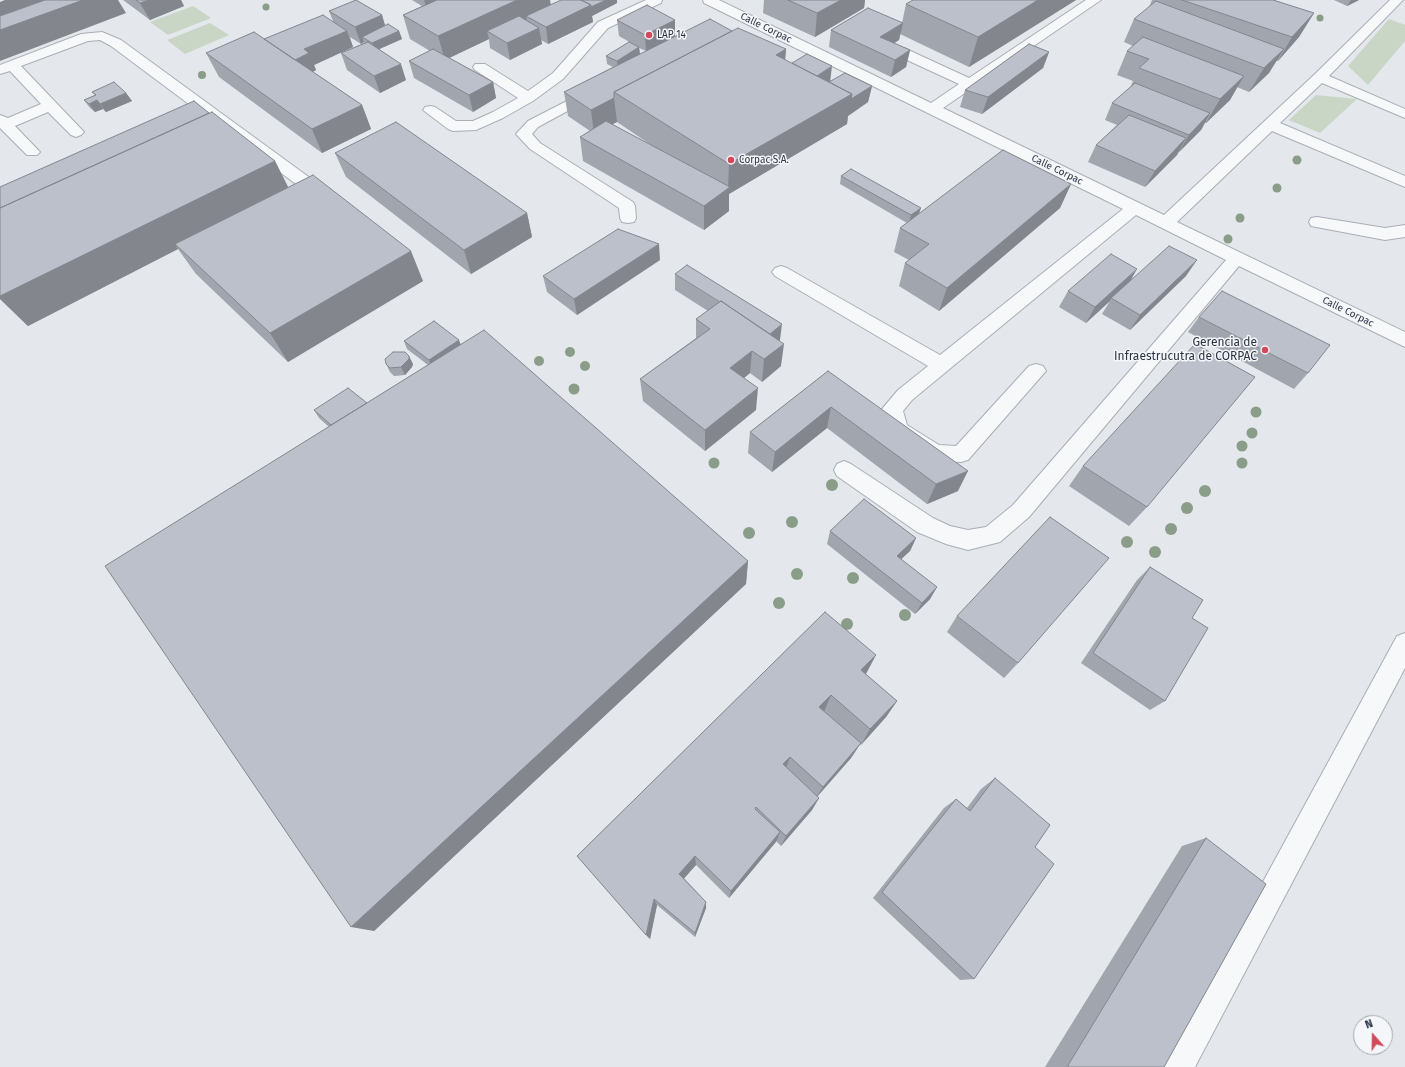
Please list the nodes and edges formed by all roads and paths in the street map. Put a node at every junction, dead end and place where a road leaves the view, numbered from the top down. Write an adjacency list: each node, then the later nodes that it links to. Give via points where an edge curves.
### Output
1 (656, 0): 13 (lane, via 603,25 558,76)
2 (709, 0): 5 (lane, Calle Corpac)
3 (1095, 0): 12 (lane)
4 (1397, 0): 10 (lane)
5 (738, 14): 6 (lane); 15 (lane, Calle Corpac)
6 (724, 21)
7 (899, 51): 12 (lane)
8 (480, 67): 13 (lane)
9 (6, 68): 14 (lane); 17 (lane, via 80,39 102,36 116,43)
10 (1320, 77): 18 (lane); 21 (lane)
11 (607, 83): 27 (lane, via 533,124 524,134 535,146 627,206)
12 (970, 84): 15 (lane)
13 (528, 98): 16 (lane, via 476,125 453,126)
14 (50, 105): 20 (lane); 22 (lane)
15 (932, 109): 26 (lane, Calle Corpac)
16 (430, 110)
17 (212, 113): 19 (lane); 25 (lane, via 228,131)
18 (1405, 114)
19 (197, 120)
20 (3, 122): 23 (lane)
21 (1270, 124): 24 (lane); 29 (lane)
22 (76, 132)
23 (32, 152)
24 (1405, 182)
25 (339, 207)
26 (1135, 208): 29 (lane, Calle Corpac); 34 (lane)
27 (628, 218)
28 (1317, 222): 30 (lane, via 1385,234)
29 (1166, 223): 31 (lane, Calle Corpac)
30 (1405, 231)
31 (1237, 258): 33 (lane, Calle Corpac); 36 (lane, via 1021,511 992,535 968,540 946,535 925,525)
32 (781, 272): 34 (lane)
33 (1405, 340)
34 (942, 365): 35 (lane, via 892,409 899,430 935,453 961,454)
35 (1036, 371)
36 (844, 470)
37 (1405, 644): 38 (lane)
38 (1178, 1067)

